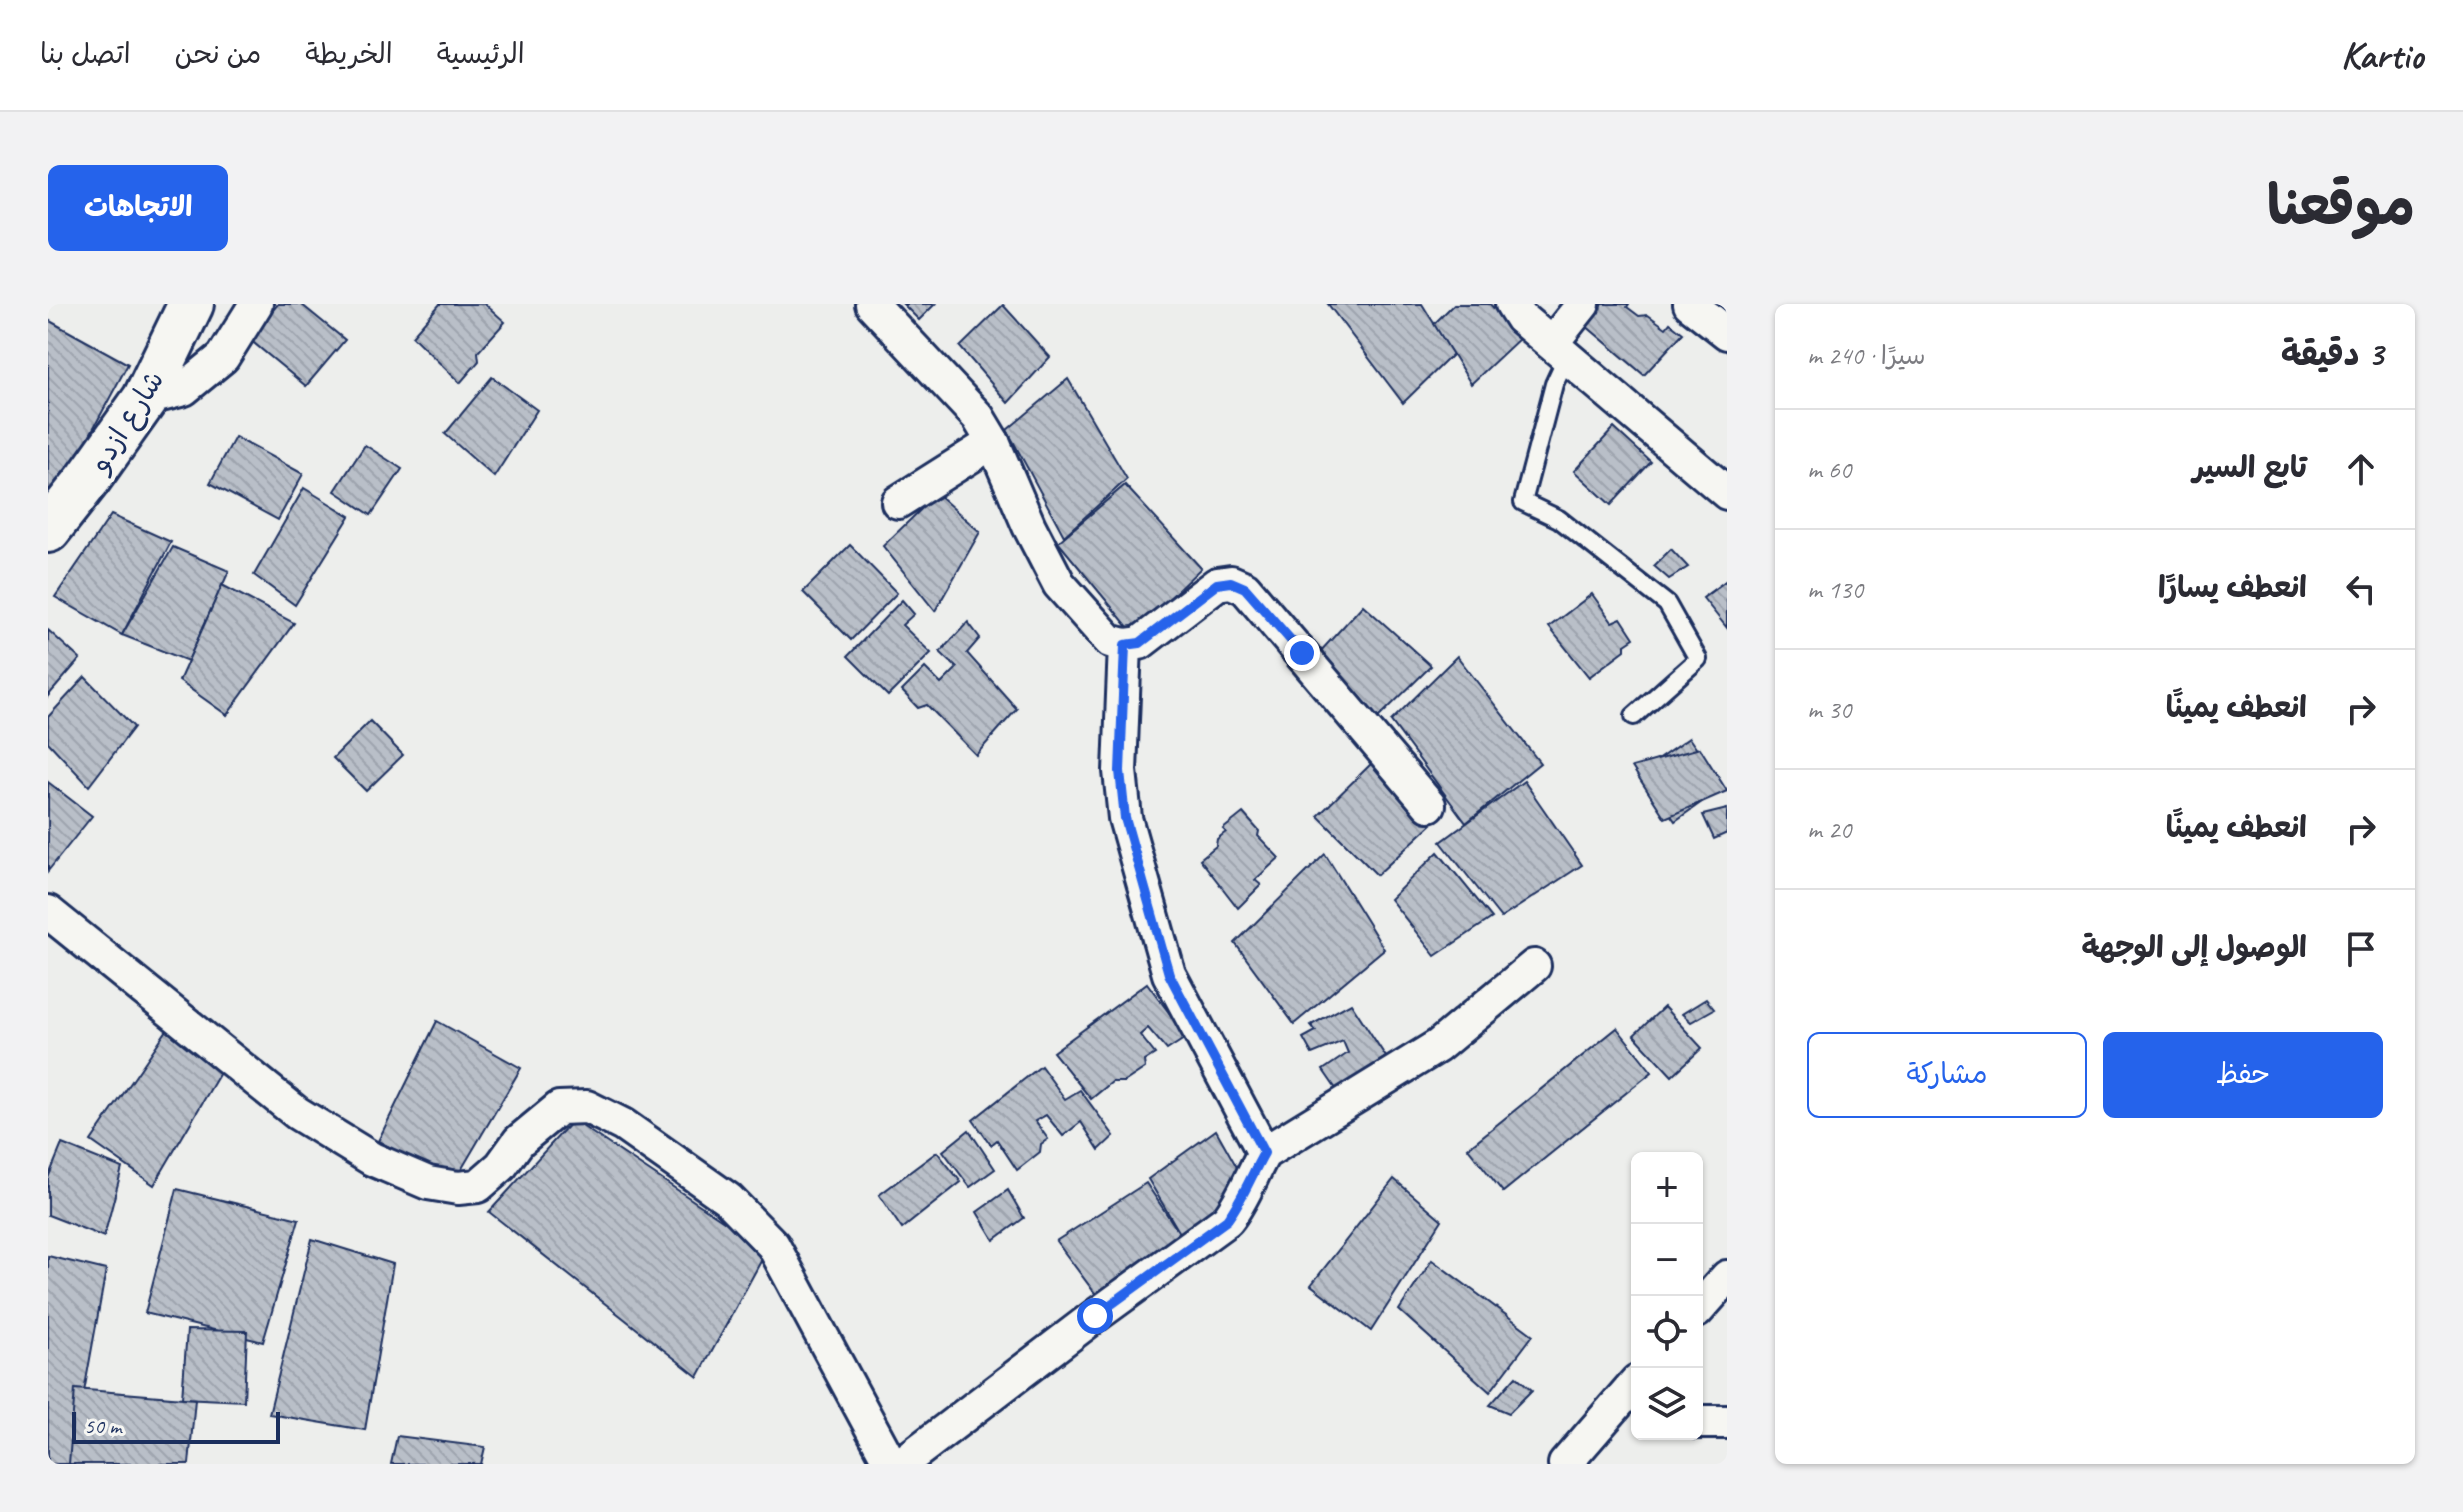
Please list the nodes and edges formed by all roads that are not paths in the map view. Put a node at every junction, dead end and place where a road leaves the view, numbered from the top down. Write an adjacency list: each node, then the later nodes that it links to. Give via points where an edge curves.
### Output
1 (191, 304): 9 (main road, شارع ازدو)
2 (256, 304): 9 (street, via 223,357 184,389)
3 (872, 304): 10 (street, via 978,417)
4 (1512, 304): 8 (street, via 1521,318)
5 (1583, 304): 8 (street)
6 (1690, 304): 7 (street)
7 (1727, 333)
8 (1560, 349): 11 (street); 15 (lane, via 1523,502 1559,519 1667,604 1698,659)
9 (145, 399): 13 (main road, شارع ازدو)
10 (993, 442): 12 (street); 14 (street, via 1059,584 1110,641)
11 (1727, 493)
12 (898, 502)
13 (48, 530)
14 (1125, 645): 16 (street, via 1140,643 1217,584 1245,588); 19 (street, via 1120,771 1125,818 1169,974)
15 (1634, 716)
16 (1429, 805)
17 (48, 912): 25 (street, via 297,1113 372,1159 428,1183 478,1186 559,1108 587,1107 623,1125 728,1199 773,1245)
18 (1534, 966): 19 (street, via 1438,1046)
19 (1264, 1153): 26 (street, via 1227,1220)
20 (1727, 1277): 21 (street)
21 (1703, 1304)
22 (1631, 1388): 27 (street)
23 (1703, 1422): 24 (street)
24 (1727, 1422)
25 (891, 1464)
26 (901, 1464)
27 (1565, 1464)

